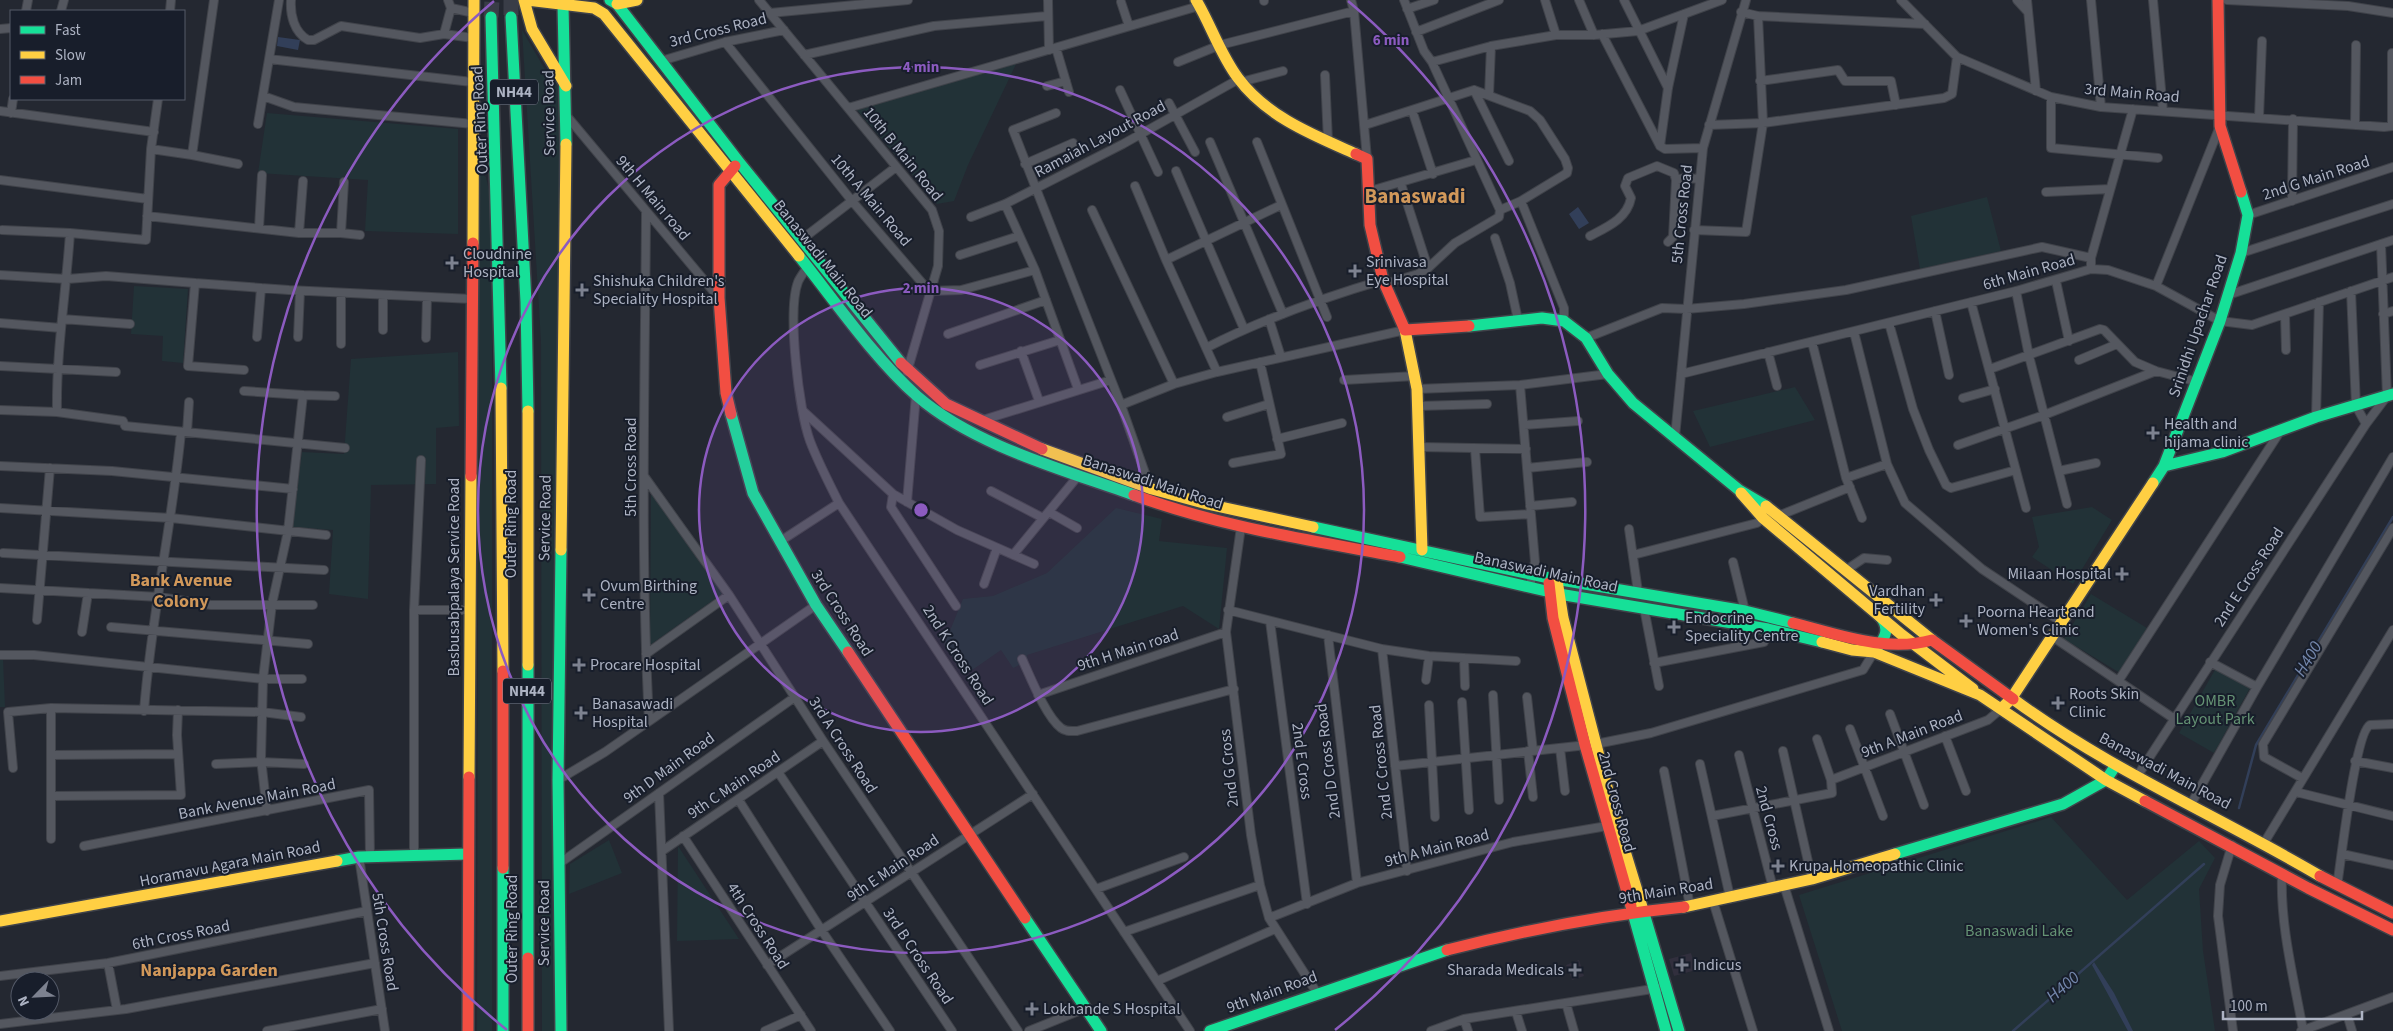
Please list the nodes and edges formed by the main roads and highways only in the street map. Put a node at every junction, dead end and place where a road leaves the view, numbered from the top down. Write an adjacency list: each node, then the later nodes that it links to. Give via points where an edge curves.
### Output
1 (474, 0): 28 (main road, Basbusabpalaya Service Road)
2 (525, 0): 7 (main road, Banaswadi Main Road); 10 (main road, via 532,29)
3 (637, 0): 5 (main road)
4 (2218, 0): 14 (main road, Srinidhi Upachar Road, via 2220,126 2248,215 2241,253 2220,321)
5 (614, 2): 11 (main road, Banaswadi Main Road)
6 (1198, 3): 12 (main road, via 1240,80 1269,110 1368,159 1370,225 1384,282)
7 (563, 4): 10 (main road, Service Road); 11 (main road, Banaswadi Main Road, via 594,8 604,14)
8 (491, 17): 34 (main road, Outer Ring Road / NH44, via 500,311)
9 (511, 17): 35 (main road, Outer Ring Road / NH44, via 528,400)
10 (566, 86): 36 (main road, Service Road, via 558,780)
11 (735, 166): 16 (main road, Banaswadi Main Road, via 801,240 907,371 946,404 1056,456); 16 (main road, Banaswadi Main Road, via 808,266 916,395 940,414 1020,454 1078,476); 37 (main road, 3rd Cross Road, via 719,185 719,298 726,393 754,493 816,605)
12 (1405, 330): 15 (main road, Banaswadi Main Road, via 1554,318 1564,322 1586,338 1608,374 1633,404); 17 (main road, via 1417,389)
13 (2390, 395): 14 (main road, via 2316,417 2222,452)
14 (2164, 466): 24 (main road, Srinidhi Upachar Road, via 2064,623)
15 (1739, 490): 19 (main road, Banaswadi Main Road, via 1763,518); 20 (main road, Banaswadi Main Road, via 1760,501)
16 (1150, 495): 17 (main road, Banaswadi Main Road); 18 (main road, Banaswadi Main Road, via 1174,510 1242,527 1531,586)
17 (1422, 550): 18 (main road, Banaswadi Main Road, via 1531,574)
18 (1553, 586): 22 (main road, Banaswadi Main Road, via 1638,592 1745,611); 22 (main road, Banaswadi Main Road, via 1852,650); 29 (main road, 2nd Cross Road, via 1590,745)
19 (1880, 616): 21 (main road, Banaswadi Main Road); 22 (main road, via 1888,624 1888,631)
20 (1932, 640): 21 (main road, Banaswadi Main Road); 24 (main road, Banaswadi Main Road)
21 (1915, 645): 22 (main road, Banaswadi Main Road); 23 (main road, Banaswadi Main Road)
22 (1877, 648): 23 (main road, Banaswadi Main Road)
23 (1980, 695): 25 (main road, Banaswadi Main Road)
24 (2011, 699): 25 (main road, Srinidhi Upachar Road); 26 (main road, Banaswadi Main Road)
25 (2001, 709): 27 (main road, Banaswadi Main Road)
26 (2116, 764): 27 (main road, 9th Main Road); 30 (main road, Banaswadi Main Road, via 2337,886)
27 (2106, 780): 29 (main road, 9th Main Road, via 2063,804 1812,879 1690,906); 32 (main road, Banaswadi Main Road)
28 (468, 854): 31 (main road, Horamavu Agara Main Road, via 364,857); 33 (main road, Basbusabpalaya Service Road)
29 (1636, 912): 38 (main road, 9th Main Road, via 1440,952); 39 (main road, 2nd Cross Road, via 1652,989); 40 (main road, 2nd Cross Road)
30 (2393, 913)
31 (0, 921)
32 (2393, 930)
33 (468, 1031)
34 (503, 1031)
35 (528, 1031)
36 (561, 1031)
37 (1101, 1031)
38 (1210, 1031)
39 (1666, 1031)
40 (1679, 1031)

